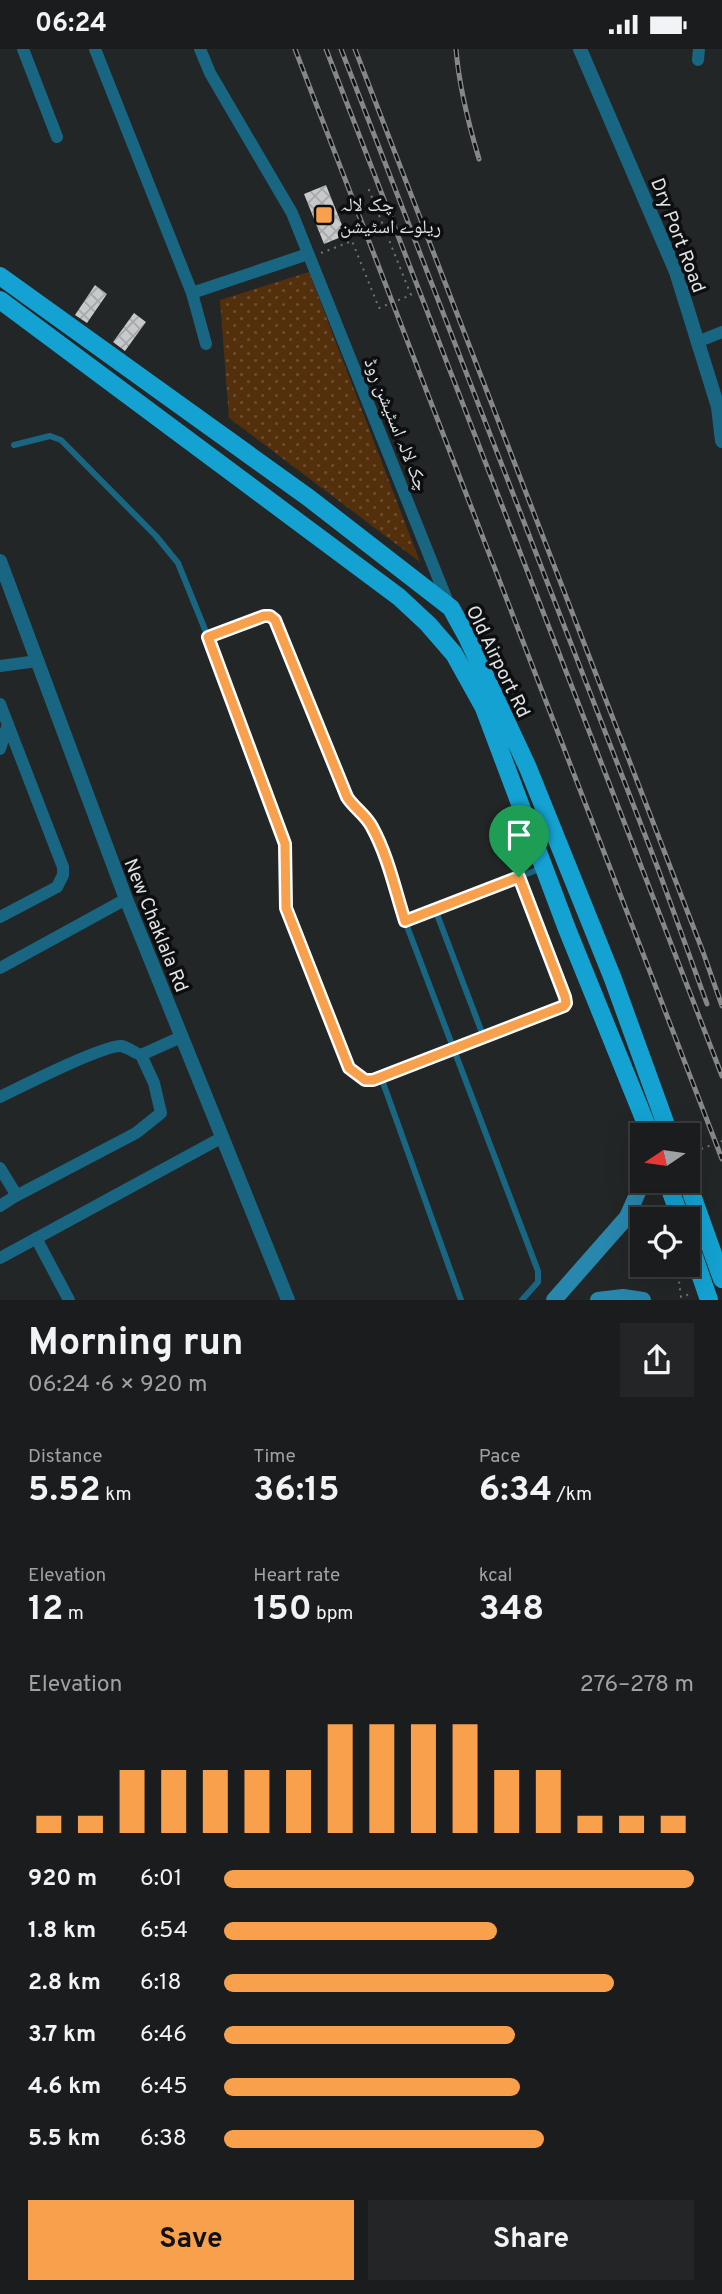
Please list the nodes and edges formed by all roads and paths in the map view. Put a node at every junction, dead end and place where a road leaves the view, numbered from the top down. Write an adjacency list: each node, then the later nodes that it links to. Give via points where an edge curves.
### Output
1 (23, 49): 5 (street)
2 (98, 49): 9 (street)
3 (201, 49): 7 (street, چک لالہ اسٹیشن روڈ, via 210,73 292,213)
4 (580, 49): 12 (street, Dry Port Road, via 676,272)
5 (57, 137)
6 (367, 185): 7 (path, via 411,295 379,308 352,241)
7 (309, 256): 9 (street); 19 (street, چک لالہ اسٹیشن روڈ)
8 (0, 276): 17 (main road, Old Airport Rd, via 309,498)
9 (192, 293): 13 (street)
10 (0, 300): 18 (main road, Old Airport Rd)
11 (722, 332): 12 (street)
12 (697, 342): 14 (street, Dry Port Road, via 718,407)
13 (206, 344)
14 (722, 441)
15 (14, 445): 21 (lane, via 50,436 61,440 178,563)
16 (0, 561): 23 (street, New Chaklala Rd)
17 (420, 584): 18 (main road, via 428,594 427,603 416,605); 19 (main road, Old Airport Rd)
18 (399, 597): 22 (main road, Old Airport Rd)
19 (451, 608): 20 (main road, Old Airport Rd)
20 (467, 636): 22 (main road, via 448,627); 42 (main road, Old Airport Rd, via 528,768)
21 (208, 637): 33 (lane, via 264,616 275,620 347,797 377,837); 39 (lane, via 285,844 286,908 341,1051 349,1068 365,1080)
22 (454, 654): 28 (main road, Old Airport Rd, via 484,708)
23 (37, 660): 24 (street); 30 (street, New Chaklala Rd)
24 (0, 667)
25 (0, 704): 26 (street)
26 (8, 724): 27 (street); 32 (street, via 63,875 57,887)
27 (0, 749)
28 (544, 867): 29 (lane); 41 (main road, Old Airport Rd)
29 (519, 877): 31 (lane); 36 (lane, via 566,1003)
30 (126, 899): 34 (street); 35 (street, New Chaklala Rd)
31 (435, 909): 33 (lane); 36 (lane)
32 (0, 917)
33 (405, 921): 37 (lane)
34 (0, 968)
35 (181, 1037): 38 (street); 43 (street, New Chaklala Rd)
36 (484, 1038): 37 (lane)
37 (454, 1050): 39 (lane); 60 (lane, via 538,1271 538,1282)
38 (141, 1055): 40 (street, via 117,1046); 49 (street, via 161,1113 136,1133)
39 (381, 1077): 59 (lane)
40 (0, 1097)
41 (644, 1123)
42 (665, 1123)
43 (221, 1138): 51 (street); 58 (street, New Chaklala Rd)
44 (722, 1141): 45 (path)
45 (700, 1150)
46 (0, 1168): 49 (street)
47 (638, 1193): 61 (main road, via 627,1217)
48 (691, 1193): 55 (main road)
49 (14, 1197): 50 (street)
50 (0, 1206)
51 (36, 1238): 52 (street); 57 (street)
52 (0, 1258)
53 (700, 1274): 64 (main road)
54 (678, 1277): 56 (path)
55 (722, 1279)
56 (681, 1297)
57 (69, 1300)
58 (288, 1300)
59 (461, 1300)
60 (522, 1300)
61 (554, 1300)
62 (598, 1300): 63 (main road)
63 (643, 1300)
64 (709, 1300)

